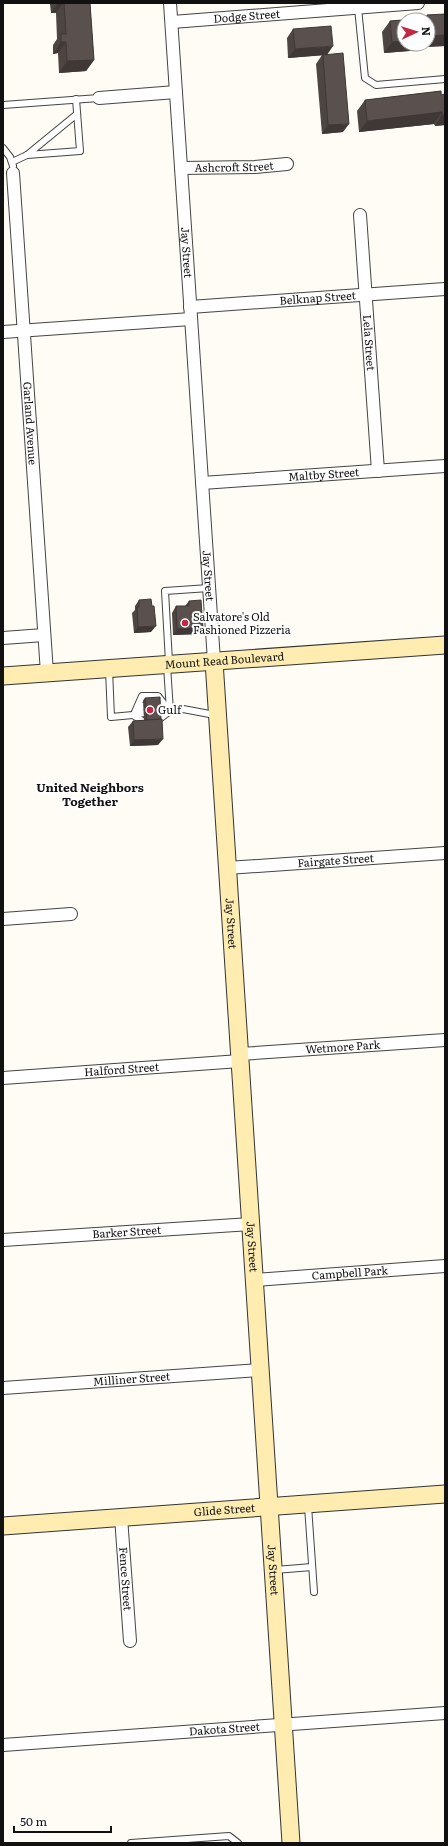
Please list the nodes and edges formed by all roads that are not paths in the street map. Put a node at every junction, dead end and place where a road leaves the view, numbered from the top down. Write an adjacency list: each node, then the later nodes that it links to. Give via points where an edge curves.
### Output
1 (170, 3): 5 (street, Jay Street)
2 (418, 3): 4 (street, Dodge Street)
3 (324, 7): 4 (street, Dodge Street); 5 (street, Dodge Street)
4 (358, 8): 6 (lane, via 365,78 376,85)
5 (172, 22): 7 (street, Jay Street)
6 (445, 79)
7 (176, 92): 8 (street); 16 (street, Jay Street)
8 (99, 98): 9 (lane)
9 (76, 99): 10 (lane); 11 (lane)
10 (3, 105)
11 (77, 114): 13 (lane); 13 (lane, via 80,151)
12 (3, 148): 15 (lane)
13 (27, 155): 15 (lane)
14 (287, 164): 16 (street, Ashcroft Street)
15 (13, 168): 22 (street, Garland Avenue)
16 (181, 168): 20 (street, Jay Street)
17 (360, 215): 19 (street, Lela Street)
18 (445, 289): 19 (street, Belknap Street)
19 (366, 294): 20 (street, Belknap Street); 25 (street, Lela Street)
20 (190, 307): 21 (street, Jay Street)
21 (191, 320): 22 (street); 26 (street, Jay Street)
22 (24, 330): 23 (street); 28 (street, Garland Avenue)
23 (3, 332)
24 (445, 466): 25 (street, Maltby Street)
25 (378, 471): 26 (street, Maltby Street)
26 (202, 483): 27 (street, Jay Street)
27 (209, 588): 31 (street, Jay Street); 32 (lane, via 165,591)
28 (44, 635): 29 (street); 34 (street, Garland Avenue)
29 (3, 638)
30 (445, 645): 31 (street, Mount Read Boulevard)
31 (214, 661): 32 (street, Mount Read Boulevard); 41 (street, Jay Street)
32 (168, 664): 33 (street, Mount Read Boulevard); 38 (lane)
33 (109, 669): 34 (street, Mount Read Boulevard); 40 (lane, via 111,717)
34 (47, 673): 35 (street, Mount Read Boulevard)
35 (3, 676)
36 (143, 706): 40 (lane)
37 (158, 708): 38 (lane)
38 (170, 711): 40 (lane, via 158,696 142,696); 41 (lane, via 183,709); 42 (lane)
39 (144, 713): 40 (lane)
40 (133, 715): 43 (lane)
41 (217, 716): 45 (street, Jay Street)
42 (158, 720)
43 (144, 722)
44 (445, 853): 45 (street, Fairgate Street)
45 (227, 868): 49 (street, Jay Street)
46 (71, 914): 47 (street)
47 (3, 919)
48 (445, 1040): 49 (street, Wetmore Park)
49 (240, 1057): 50 (street, Halford Street); 51 (street, Jay Street)
50 (3, 1078)
51 (251, 1224): 52 (street, Barker Street); 54 (street, Jay Street)
52 (3, 1240)
53 (445, 1266): 54 (street, Campbell Park)
54 (254, 1280): 55 (street, Jay Street)
55 (260, 1370): 56 (street, Milliner Street); 59 (street, Jay Street)
56 (3, 1388)
57 (445, 1494): 58 (street, Glide Street)
58 (308, 1504): 59 (street, Glide Street); 62 (lane)
59 (269, 1507): 60 (street, Glide Street); 63 (street, Jay Street)
60 (122, 1517): 61 (street, Glide Street); 65 (street, Fence Street)
61 (3, 1526)
62 (312, 1567): 63 (lane); 64 (lane)
63 (274, 1570): 67 (street, Jay Street)
64 (314, 1592)
65 (130, 1641)
66 (445, 1713): 67 (street, Dakota Street)
67 (283, 1725): 68 (street, Dakota Street); 71 (street, Jay Street)
68 (3, 1744)
69 (131, 1843): 70 (lane, via 229,1836)
70 (238, 1843)
71 (291, 1843)

